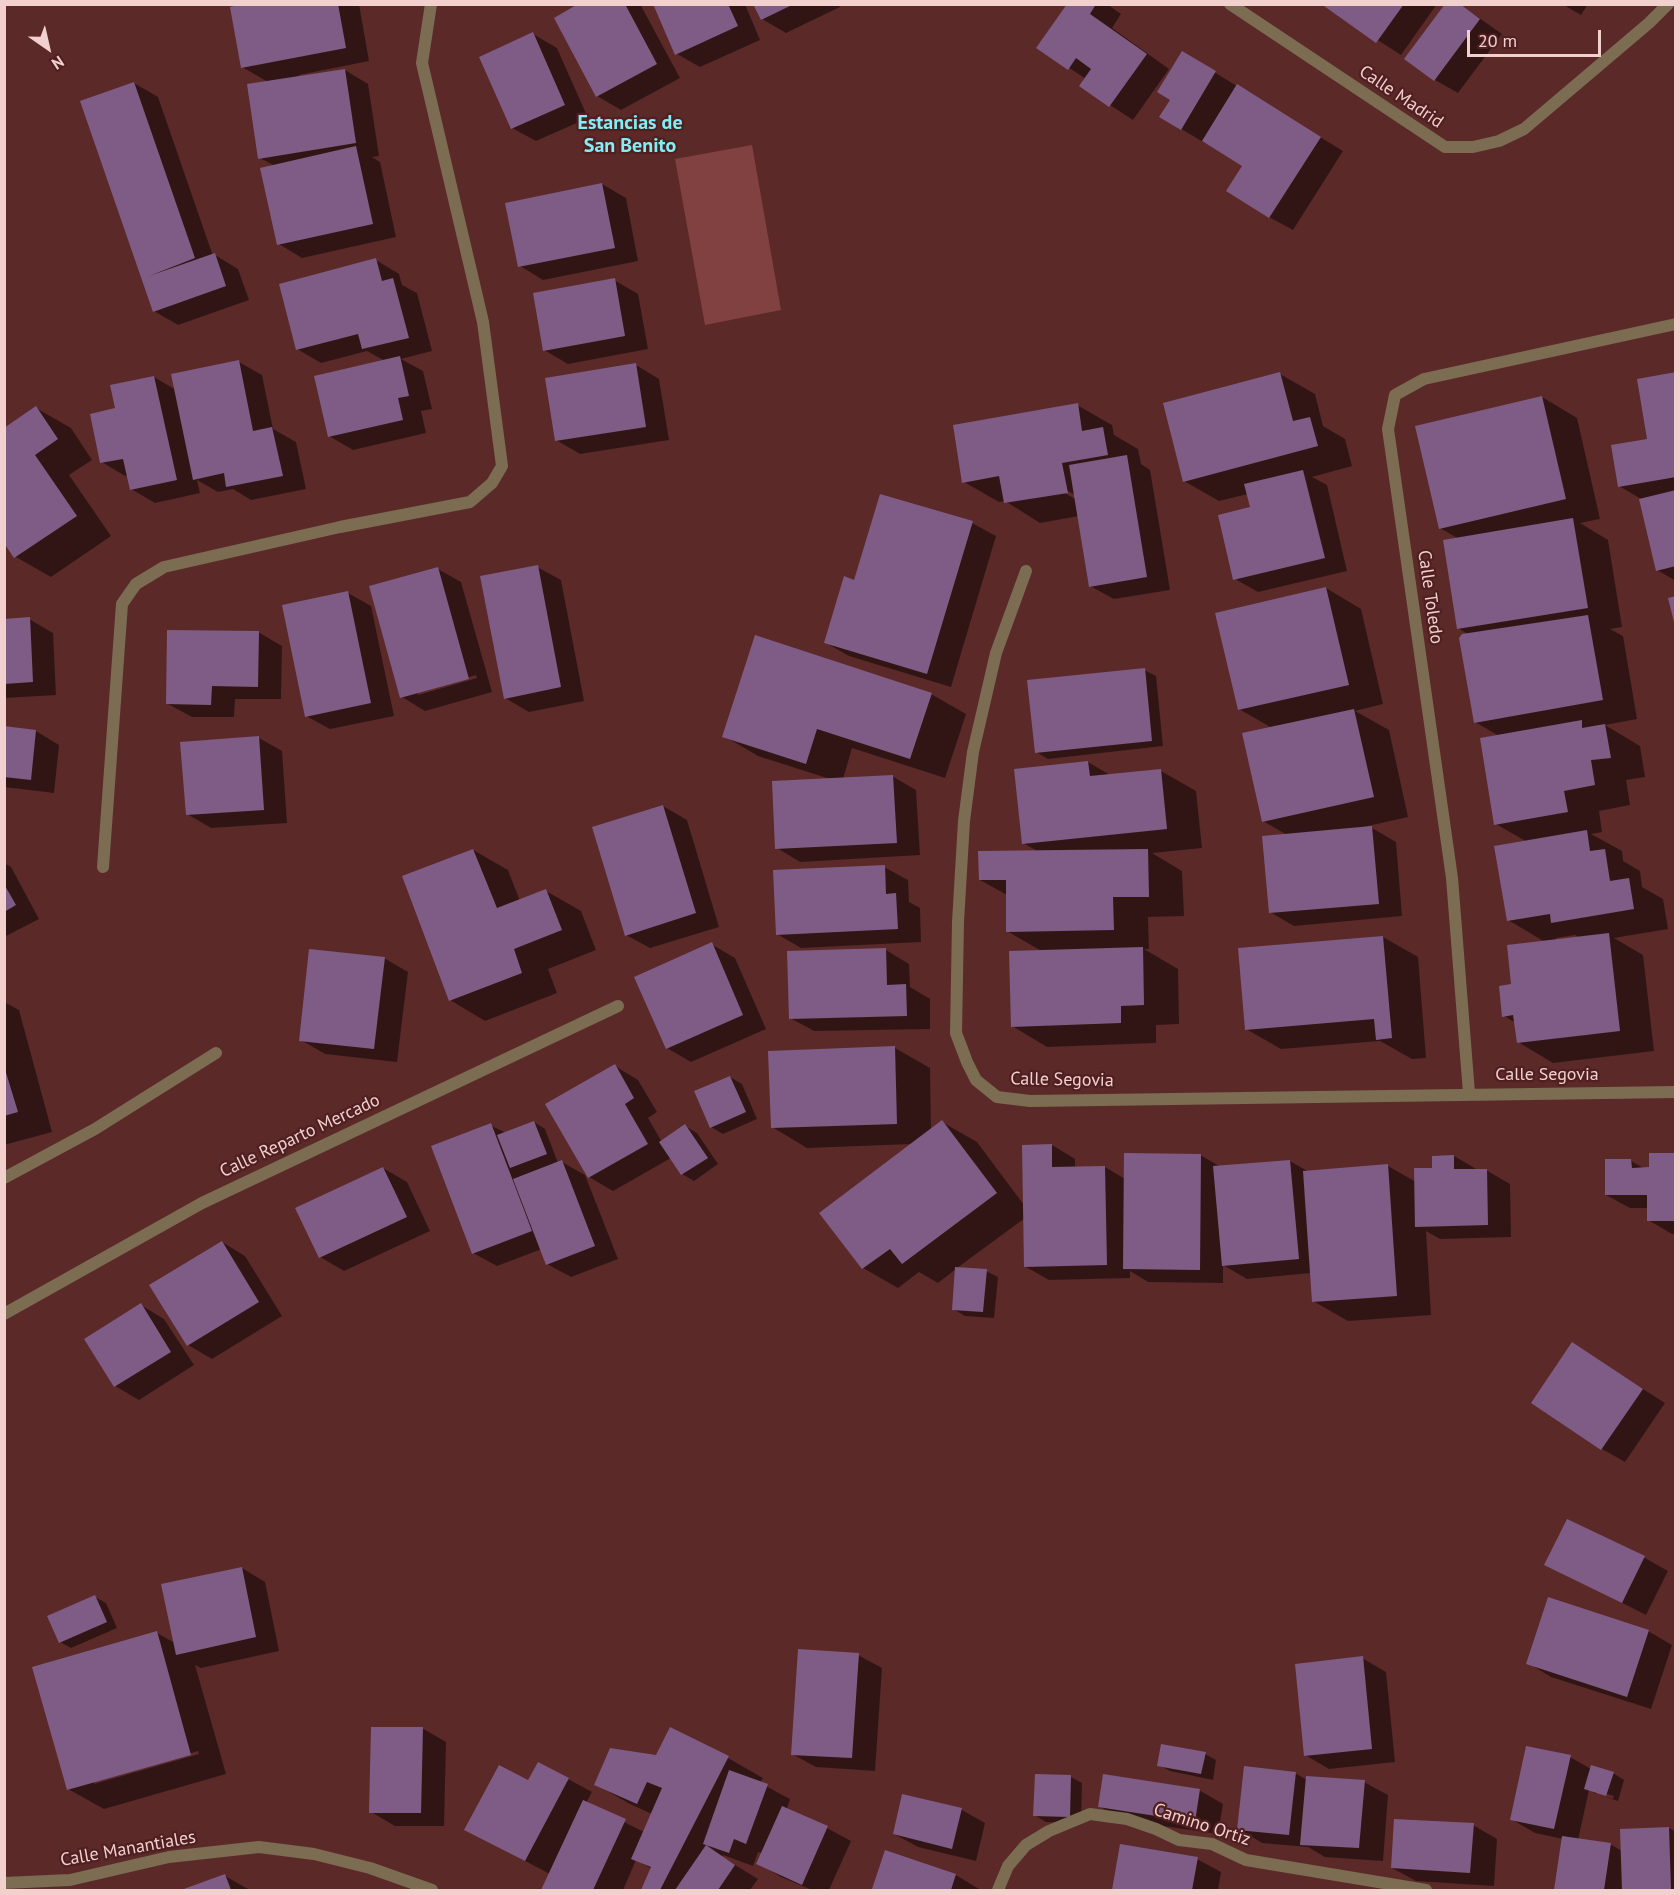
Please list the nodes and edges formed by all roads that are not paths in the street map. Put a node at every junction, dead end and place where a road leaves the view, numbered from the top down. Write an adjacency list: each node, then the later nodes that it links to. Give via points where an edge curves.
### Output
1 (431, 4): 6 (street, via 422,63 483,322 502,466 492,483 470,502 164,567 136,584 122,604)
2 (1230, 4): 3 (street, Calle Madrid, via 1445,147 1473,147 1524,129)
3 (1668, 4)
4 (1676, 324): 10 (street, Calle Toledo, via 1424,379 1395,395 1388,429 1452,879)
5 (1026, 571): 10 (street, Calle Segovia, via 996,653 973,752 964,820 956,1033 976,1080 998,1097 1030,1101)
6 (103, 867)
7 (618, 1006): 12 (street, Calle Reparto Mercado, via 202,1203)
8 (216, 1053): 11 (street, via 95,1129)
9 (1676, 1092): 10 (street, Calle Segovia)
10 (1469, 1094)
11 (4, 1178)
12 (4, 1314)
13 (4, 1883): 14 (street, Calle Manantiales, via 70,1880 169,1857 259,1847 314,1854)
14 (432, 1890)
15 (998, 1890): 16 (street, Camino Ortiz, via 1008,1866 1026,1845 1090,1814 1128,1820 1179,1840 1212,1844 1246,1860)
16 (1426, 1890)

